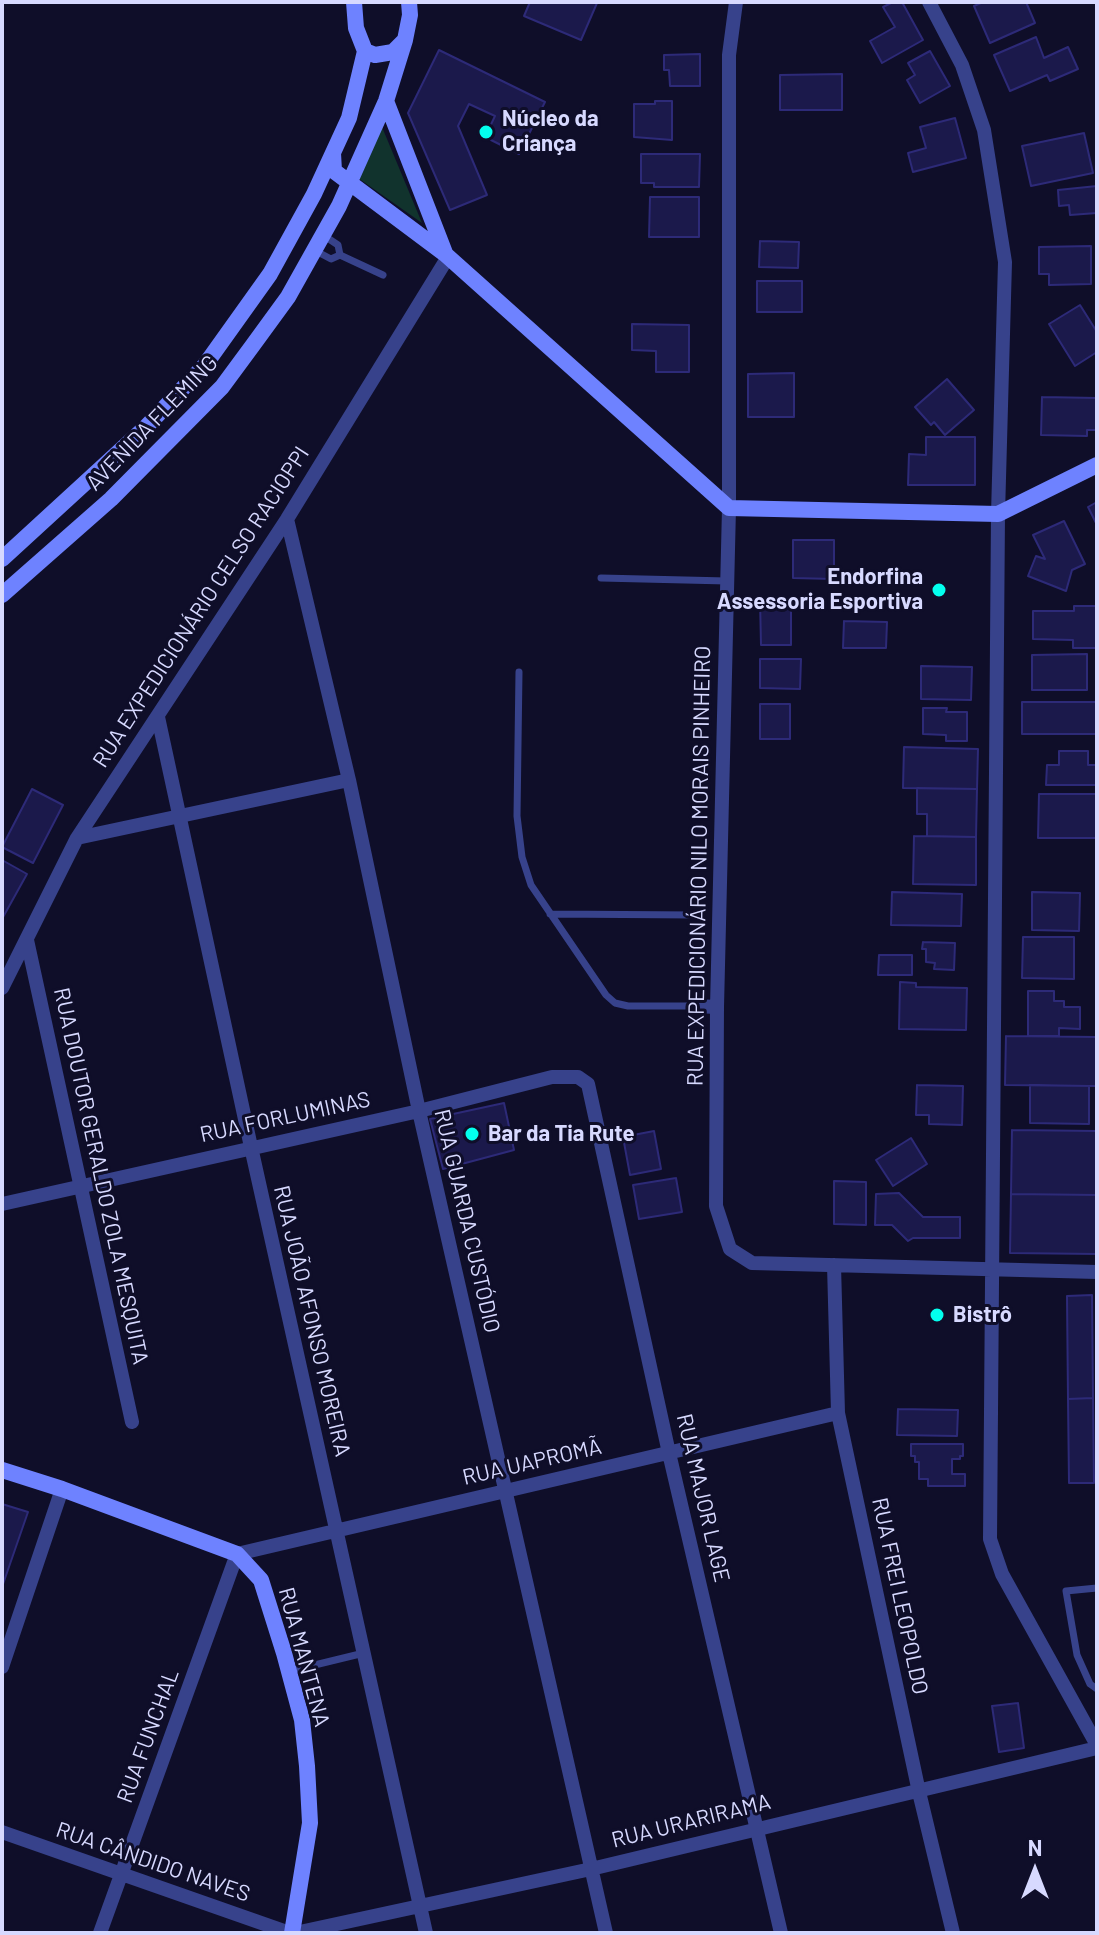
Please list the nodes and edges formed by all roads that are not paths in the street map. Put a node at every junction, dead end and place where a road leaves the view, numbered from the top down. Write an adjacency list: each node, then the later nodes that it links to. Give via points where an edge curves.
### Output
1 (354, 2): 6 (street)
2 (736, 2): 16 (street, RUA EXPEDICIONÁRIO NILO MORAIS PINHEIRO, via 729,55)
3 (929, 2): 17 (street, via 962,65 984,130 1002,236)
4 (413, 6): 5 (street, AVENIDA FLEMING)
5 (405, 40): 6 (street, via 384,55); 7 (street, AVENIDA FLEMING)
6 (365, 51): 8 (street, AVENIDA FLEMING, via 349,118)
7 (386, 101): 9 (street, AVENIDA FLEMING); 13 (street)
8 (333, 153): 9 (street, via 334,171); 19 (street, AVENIDA FLEMING, via 270,274 205,365)
9 (349, 183): 10 (street, AVENIDA FLEMING); 13 (street)
10 (323, 235): 11 (street, AVENIDA FLEMING); 12 (lane, via 338,245)
11 (314, 250): 12 (lane, via 331,259); 21 (street, AVENIDA FLEMING, via 288,297 222,387)
12 (340, 255): 14 (lane)
13 (447, 256): 16 (street); 18 (street, RUA EXPEDICIONÁRIO CELSO RACIOPPI)
14 (383, 275)
15 (1097, 465): 17 (street)
16 (729, 508): 17 (street); 23 (street, RUA EXPEDICIONÁRIO NILO MORAIS PINHEIRO)
17 (998, 514): 42 (street)
18 (287, 519): 26 (street, RUA EXPEDICIONÁRIO CELSO RACIOPPI); 27 (street, RUA GUARDA CUSTÓDIO)
19 (21, 543): 20 (street, AVENIDA FLEMING); 21 (street)
20 (2, 559)
21 (40, 564): 24 (street, AVENIDA FLEMING)
22 (601, 578): 23 (lane)
23 (727, 581): 35 (street, RUA EXPEDICIONÁRIO NILO MORAIS PINHEIRO)
24 (2, 595)
25 (519, 672): 30 (lane, via 517,816 522,857 531,885)
26 (158, 717): 28 (street, RUA JOÃO AFONSO MOREIRA); 29 (street, RUA EXPEDICIONÁRIO CELSO RACIOPPI)
27 (349, 780): 28 (street); 37 (street, RUA GUARDA CUSTÓDIO)
28 (180, 815): 29 (street); 38 (street, RUA JOÃO AFONSO MOREIRA)
29 (77, 838): 32 (street, RUA EXPEDICIONÁRIO CELSO RACIOPPI)
30 (550, 914): 31 (lane); 34 (lane, via 615,1003)
31 (696, 915)
32 (27, 940): 33 (street, RUA EXPEDICIONÁRIO CELSO RACIOPPI); 39 (street, RUA DOUTOR GERALDO ZOLA MESQUITA)
33 (2, 988)
34 (694, 1006): 35 (street)
35 (717, 1007): 41 (street, RUA EXPEDICIONÁRIO NILO MORAIS PINHEIRO, via 716,1206 730,1249 752,1263)
36 (578, 1077): 37 (street, RUA FORLUMINAS, via 552,1077); 46 (street, RUA MAJOR LAGE, via 593,1097)
37 (419, 1111): 38 (street, RUA FORLUMINAS); 49 (street, RUA GUARDA CUSTÓDIO)
38 (251, 1147): 39 (street, RUA FORLUMINAS); 50 (street, RUA JOÃO AFONSO MOREIRA)
39 (82, 1185): 40 (street, RUA FORLUMINAS); 45 (street, RUA DOUTOR GERALDO ZOLA MESQUITA)
40 (2, 1204)
41 (834, 1265): 42 (street); 44 (street, RUA FREI LEOPOLDO)
42 (991, 1268): 43 (street); 57 (street, via 990,1539 1002,1574)
43 (1097, 1272)
44 (838, 1413): 46 (street, RUA UAPROMÃ); 58 (street, RUA FREI LEOPOLDO)
45 (132, 1422)
46 (669, 1453): 49 (street, RUA UAPROMÃ); 59 (street, RUA MAJOR LAGE)
47 (2, 1470): 48 (street, RUA MANTENA)
48 (62, 1489): 51 (street, RUA MANTENA); 54 (street)
49 (506, 1491): 50 (street, RUA UAPROMÃ); 61 (street, RUA GUARDA CUSTÓDIO)
50 (336, 1531): 51 (street, RUA UAPROMÃ); 53 (street, RUA JOÃO AFONSO MOREIRA)
51 (237, 1554): 55 (street, RUA MANTENA, via 261,1580); 62 (street, RUA FUNCHAL)
52 (1097, 1588): 56 (lane, via 1066,1591 1077,1655)
53 (364, 1653): 55 (lane); 63 (street, RUA JOÃO AFONSO MOREIRA)
54 (2, 1667)
55 (290, 1671): 65 (street, RUA MANTENA, via 302,1720 310,1823)
56 (1097, 1689)
57 (1097, 1747): 58 (street, RUA URARIRAMA)
58 (919, 1792): 59 (street, RUA URARIRAMA); 69 (street, RUA FREI LEOPOLDO)
59 (757, 1827): 61 (street, RUA URARIRAMA); 68 (street, RUA MAJOR LAGE)
60 (2, 1832): 62 (street, RUA CÂNDIDO NAVES)
61 (591, 1869): 63 (street, RUA URARIRAMA); 67 (street, RUA GUARDA CUSTÓDIO)
62 (123, 1874): 64 (street, RUA FUNCHAL); 65 (street, RUA CÂNDIDO NAVES)
63 (420, 1905): 65 (street, RUA URARIRAMA); 66 (street, RUA JOÃO AFONSO MOREIRA)
64 (100, 1933)
65 (292, 1933)
66 (426, 1933)
67 (606, 1933)
68 (781, 1933)
69 (953, 1933)

